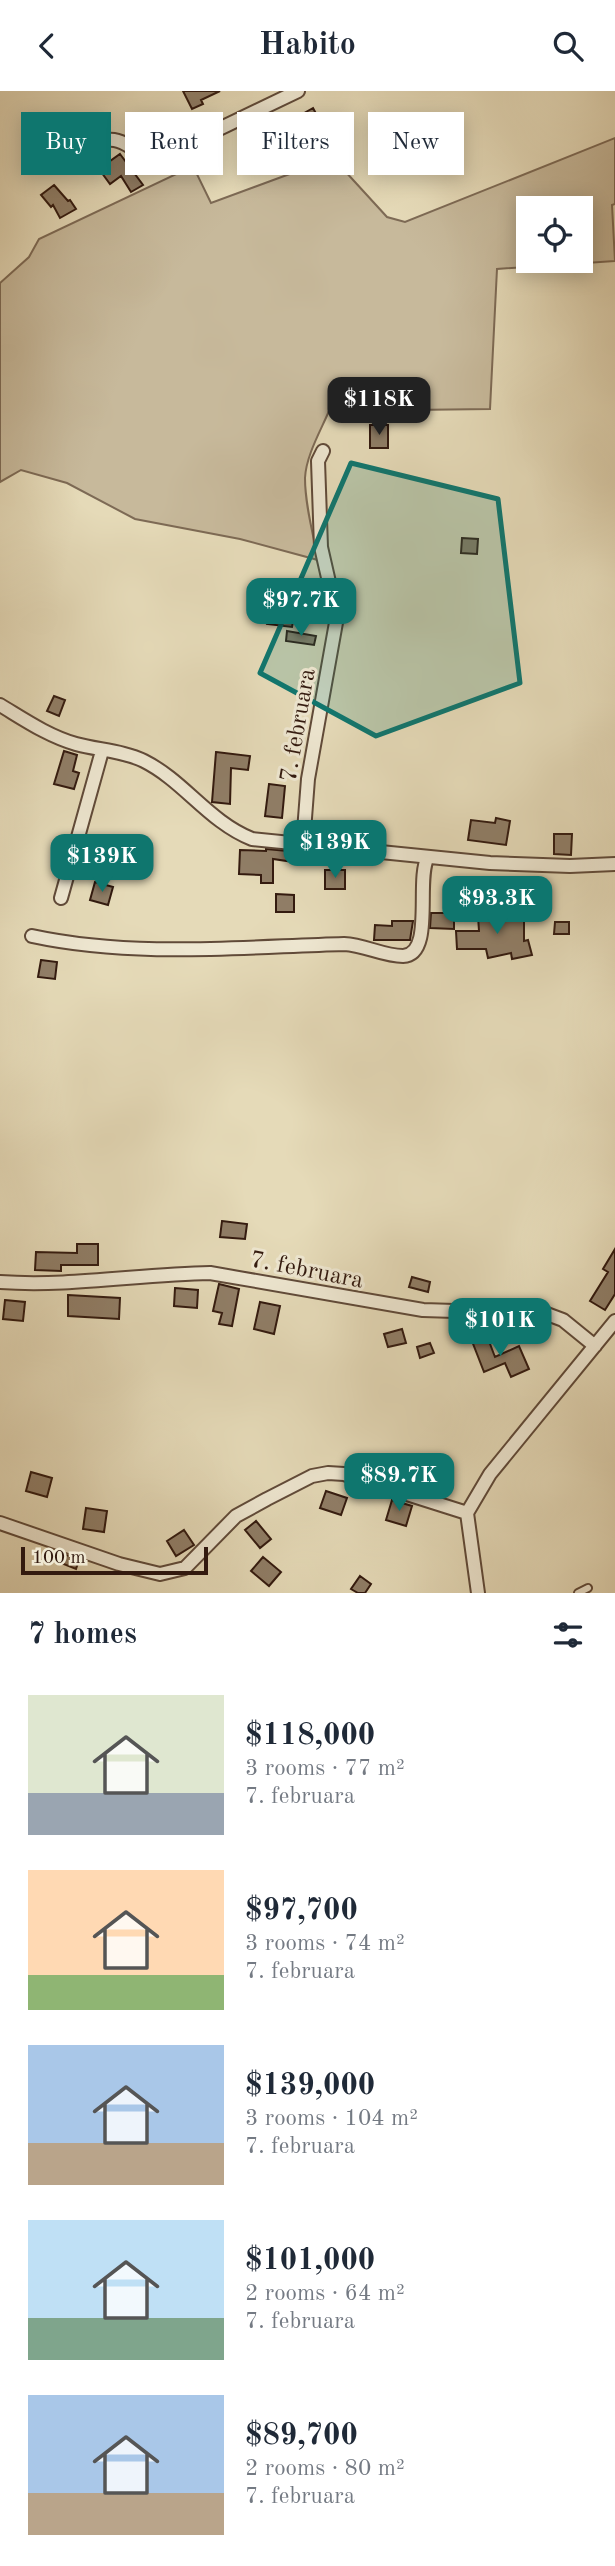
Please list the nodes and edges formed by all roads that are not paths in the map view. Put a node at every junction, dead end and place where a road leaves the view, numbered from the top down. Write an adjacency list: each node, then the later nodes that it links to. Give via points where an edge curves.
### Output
1 (298, 91): 2 (street, via 167,154 146,158 120,139)
2 (111, 140)
3 (323, 450): 6 (street, 7. februara, via 318,461 321,547 337,617 308,779)
4 (0, 705): 5 (street, via 48,734)
5 (102, 751): 6 (street, via 153,766 238,833); 9 (street)
6 (303, 843): 7 (street)
7 (428, 857): 8 (street, via 570,866); 10 (street, via 422,872 421,942 408,956 344,944 168,950 85,946)
8 (615, 864)
9 (61, 898)
10 (32, 936)
11 (0, 1282): 13 (street, 7. februara, via 63,1283 211,1273 423,1310 547,1314 563,1320)
12 (615, 1321): 13 (street)
13 (595, 1346): 14 (street, via 490,1475)
14 (467, 1513): 15 (street, via 344,1475 312,1476 236,1516 185,1568 160,1574 119,1565); 17 (street)
15 (0, 1523)
16 (588, 1588): 18 (lane)
17 (478, 1593)
18 (578, 1593)

